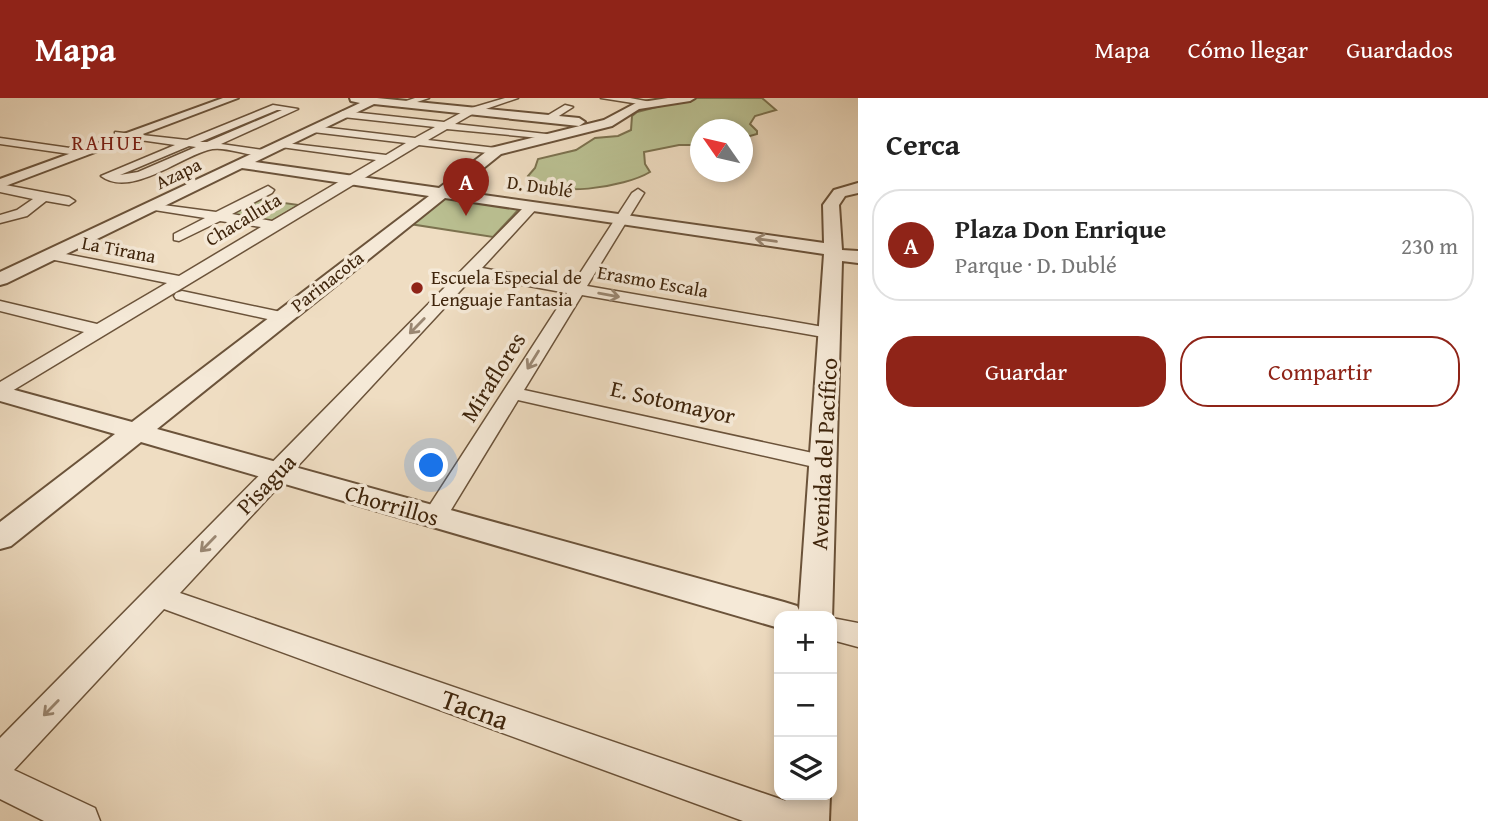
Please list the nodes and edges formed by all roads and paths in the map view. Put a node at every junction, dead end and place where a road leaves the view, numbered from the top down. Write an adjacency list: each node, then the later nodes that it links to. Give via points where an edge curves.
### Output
1 (220, 98): 20 (street)
2 (233, 98): 20 (street)
3 (345, 98): 4 (street)
4 (352, 98): 10 (street)
5 (425, 98): 12 (street)
6 (514, 98): 14 (street, Chacalluta)
7 (605, 98): 11 (street)
8 (690, 98): 9 (street, Parinacota)
9 (670, 99): 11 (street, Parinacota)
10 (372, 101): 12 (street); 15 (street, Azapa)
11 (652, 103): 17 (street, Parinacota, via 632,107)
12 (402, 104): 14 (street)
13 (568, 107): 16 (street)
14 (471, 111): 16 (street); 18 (street, Chacalluta)
15 (343, 114): 18 (street); 19 (street, Azapa)
16 (548, 119): 17 (street)
17 (600, 125): 21 (street, Parinacota)
18 (444, 126): 21 (street); 23 (street, Chacalluta)
19 (313, 130): 23 (street); 26 (street, Azapa)
20 (126, 134): 24 (street); 30 (street)
21 (546, 137): 29 (street, Parinacota)
22 (0, 141): 25 (street)
23 (416, 141): 29 (street); 32 (street, Chacalluta)
24 (186, 142): 27 (street); 27 (street, via 107,176 132,178); 27 (street, via 275,107 293,109)
25 (21, 144): 28 (street); 30 (street)
26 (281, 145): 31 (street, Azapa); 32 (street)
27 (211, 146): 31 (street)
28 (0, 151)
29 (496, 151): 39 (street, Parinacota)
30 (77, 153): 34 (street); 36 (street)
31 (263, 153): 33 (street, Azapa)
32 (386, 158): 35 (street, Chacalluta)
33 (240, 164): 35 (street, D. Dublé); 43 (street, Azapa)
34 (0, 177)
35 (349, 180): 39 (street, D. Dublé); 48 (street, Chacalluta)
36 (0, 186): 41 (street)
37 (858, 188): 50 (street, Avenida del Pacífico, via 839,193 831,205)
38 (268, 190): 45 (street)
39 (439, 193): 44 (street, D. Dublé); 57 (street, Parinacota)
40 (638, 193): 47 (street, Miraflores)
41 (36, 195): 42 (street); 46 (street, via 41,199 34,207)
42 (69, 201)
43 (153, 205): 45 (street); 51 (street, Azapa)
44 (532, 206): 47 (street, D. Dublé); 52 (street, Pisagua)
45 (218, 216): 48 (street); 49 (street)
46 (0, 219)
47 (621, 219): 50 (street, D. Dublé, one-way to 47); 55 (street, Miraflores)
48 (274, 225): 54 (street, Chacalluta)
49 (179, 237)
50 (841, 254): 59 (street, Avenida del Pacífico)
51 (50, 255): 53 (street, Azapa); 54 (street, La Tirana)
52 (470, 271): 55 (street, Erasmo Escala); 64 (street, Pisagua, one-way to 64)
53 (0, 279)
54 (182, 288): 57 (street, La Tirana); 58 (street, Chacalluta)
55 (577, 289): 59 (street, Erasmo Escala, one-way to 59); 61 (street, Miraflores, one-way to 61)
56 (0, 306): 58 (street)
57 (281, 317): 62 (street, Parinacota)
58 (100, 330): 60 (street, Chacalluta)
59 (830, 333): 63 (street, Avenida del Pacífico)
60 (0, 392): 62 (street, Chorrillos)
61 (512, 393): 63 (street, E. Sotomayor); 65 (street, Miraflores)
62 (135, 432): 64 (street, Chorrillos); 66 (street, Parinacota)
63 (823, 462): 68 (street, Avenida del Pacífico)
64 (277, 472): 65 (street, Chorrillos); 67 (street, Pisagua, one-way to 67)
65 (434, 517): 69 (street, Chorrillos)
66 (0, 538)
67 (158, 596): 72 (street, Pisagua, one-way to 72); 76 (street, Tacna)
68 (816, 611)
69 (774, 613)
70 (837, 630): 71 (street)
71 (858, 635)
72 (0, 761)
73 (0, 781): 75 (street)
74 (808, 800): 77 (street)
75 (82, 821)
76 (792, 821)
77 (806, 821)

